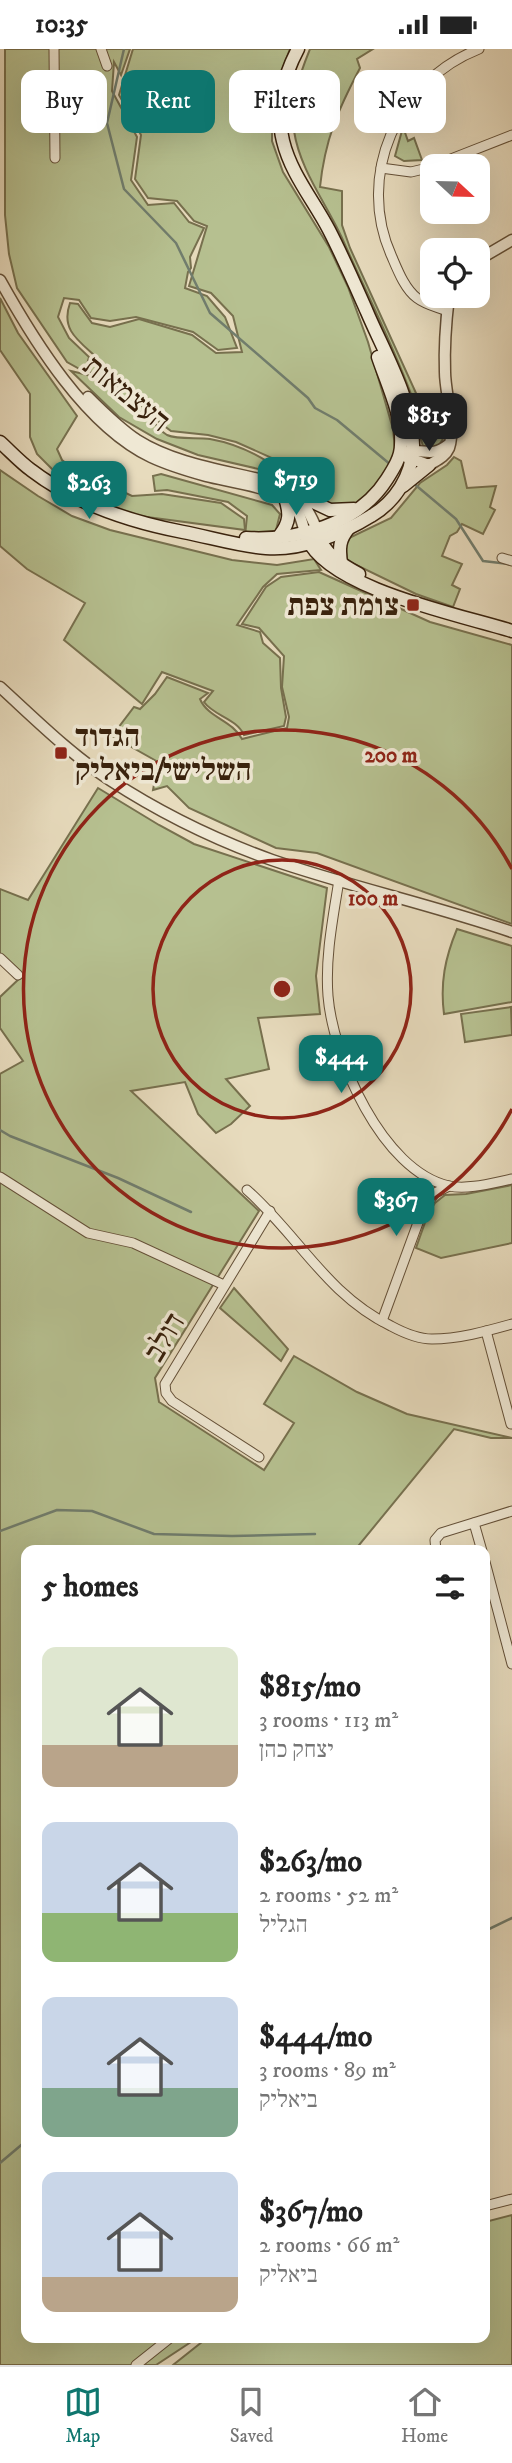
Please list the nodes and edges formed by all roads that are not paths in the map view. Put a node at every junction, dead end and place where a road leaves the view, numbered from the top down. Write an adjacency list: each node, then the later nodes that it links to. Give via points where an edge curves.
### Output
1 (54, 49): 8 (street)
2 (101, 49): 5 (street)
3 (298, 49): 18 (main road, via 279,102 283,143 334,239 404,401 411,427)
4 (479, 49): 9 (street, via 438,71 412,97 392,131)
5 (107, 66)
6 (512, 135): 7 (street)
7 (465, 154)
8 (55, 159)
9 (381, 168): 10 (street); 15 (street, via 379,210 390,254 414,295)
10 (420, 170)
11 (512, 240): 12 (street)
12 (490, 253)
13 (0, 280): 21 (street, העצמאות, via 51,361 136,439 203,465 278,484)
14 (447, 308): 15 (street)
15 (447, 311): 17 (street)
16 (0, 442): 26 (main road, via 32,471 75,496 119,516)
17 (450, 443): 18 (street, via 439,451); 19 (street, via 446,453)
18 (408, 454): 19 (street); 20 (main road); 22 (main road)
19 (429, 465): 20 (main road)
20 (403, 486): 23 (main road, via 388,505)
21 (291, 497): 22 (main road, via 330,510); 24 (main road, via 287,527); 25 (street, via 310,512)
22 (361, 507): 25 (main road)
23 (349, 528): 25 (main road); 27 (main road, via 338,548)
24 (280, 535): 25 (main road); 26 (main road, via 266,539)
25 (313, 536): 26 (main road, via 268,549); 27 (main road); 28 (main road, via 328,564)
26 (209, 537)
27 (341, 563): 28 (main road)
28 (372, 586): 29 (main road)
29 (512, 631)
30 (0, 687): 31 (street, via 92,768 130,792 253,852)
31 (339, 880): 32 (street); 37 (street, via 327,983 331,1023 344,1066 354,1090 404,1160)
32 (512, 932)
33 (0, 958): 34 (street)
34 (18, 975)
35 (0, 1177): 40 (street, via 88,1233 133,1243)
36 (512, 1179): 37 (street)
37 (449, 1186): 41 (street, via 435,1193 423,1209)
38 (247, 1190): 39 (street)
39 (270, 1212): 40 (street, דולב); 41 (street, via 319,1271)
40 (224, 1285): 45 (street, דולב, via 164,1384 166,1393 183,1409)
41 (382, 1321): 43 (street, via 430,1339)
42 (512, 1324): 43 (street)
43 (486, 1331): 44 (street)
44 (511, 1423)
45 (259, 1457)
46 (512, 1511): 47 (street)
47 (474, 1523): 48 (street, via 441,1532); 49 (street)
48 (435, 1545)
49 (480, 1545)
50 (490, 1581): 51 (street)
51 (512, 1664)
52 (512, 2199): 53 (street)
53 (490, 2205)
54 (164, 2343): 55 (street)
55 (136, 2365)

